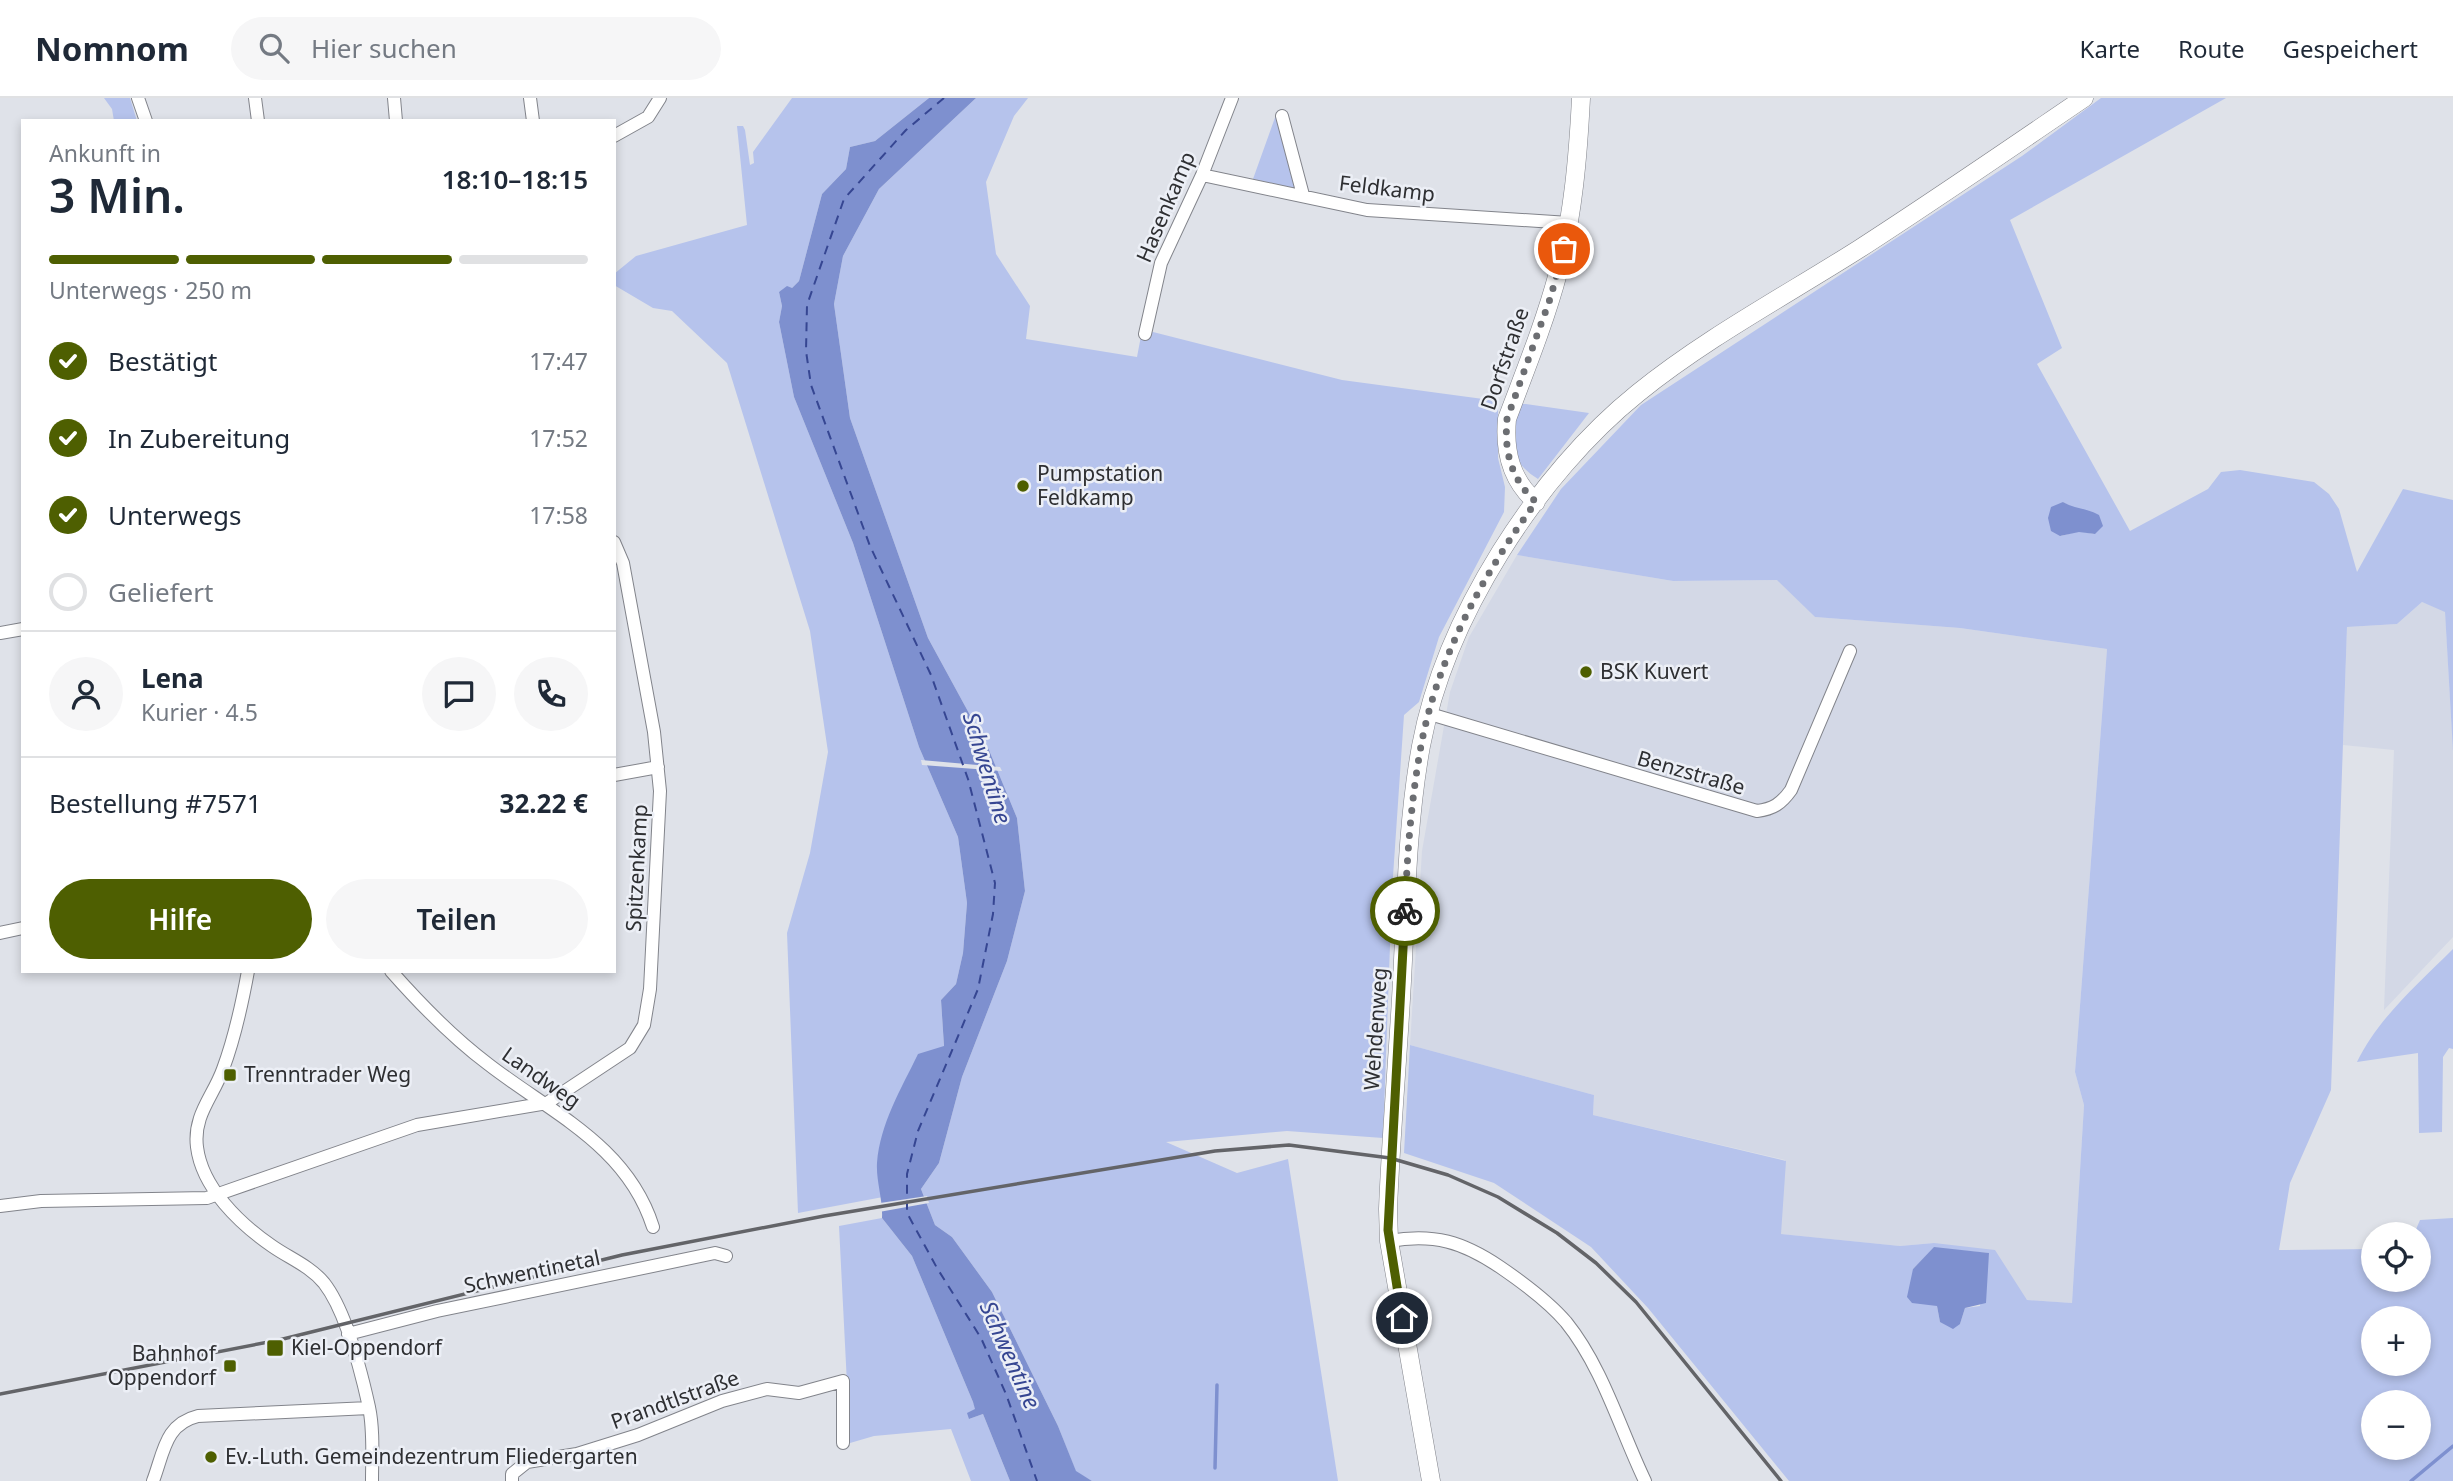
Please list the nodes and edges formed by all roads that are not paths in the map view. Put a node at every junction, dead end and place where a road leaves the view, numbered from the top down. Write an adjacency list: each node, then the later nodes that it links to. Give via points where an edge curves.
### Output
1 (138, 98): 10 (street)
2 (255, 98): 11 (street)
3 (394, 98): 12 (street)
4 (530, 98): 13 (street)
5 (660, 98): 14 (street, via 648,117)
6 (1232, 98): 15 (street, Hasenkamp)
7 (1581, 98): 17 (main road, Dorfstraße)
8 (2084, 98): 19 (main road, Wehdenweg, via 1639,392 1607,420)
9 (1282, 116): 16 (street)
10 (145, 119)
11 (258, 119)
12 (396, 119)
13 (533, 119)
14 (616, 135)
15 (1202, 174): 16 (street, Feldkamp); 18 (street, Hasenkamp, via 1161,263)
16 (1304, 195): 17 (street, Feldkamp, via 1367,210)
17 (1569, 223): 19 (main road, Dorfstraße, via 1550,299 1507,419 1505,439 1512,471)
18 (1145, 334)
19 (1536, 502): 24 (main road, Wehdenweg, via 1476,599 1453,645)
20 (616, 547): 25 (street, Spitzenkamp, via 623,563)
21 (21, 629): 22 (street)
22 (0, 633)
23 (1850, 651): 24 (street, Benzstraße, via 1791,790 1772,809 1757,811)
24 (1430, 714): 35 (main road, Wehdenweg, via 1421,745 1411,825)
25 (659, 767): 26 (street); 31 (street, Spitzenkamp, via 650,989 644,1025 630,1048 614,1062)
26 (616, 775)
27 (21, 928): 28 (street)
28 (0, 933)
29 (248, 973): 32 (street, via 222,1072 203,1105 197,1130 200,1162)
30 (393, 973): 31 (street, Landweg, via 467,1048)
31 (547, 1103): 32 (street, Spitzenkamp, via 416,1125); 34 (street, Landweg, via 619,1166 636,1186)
32 (219, 1195): 33 (street); 37 (street, via 251,1230 323,1282)
33 (0, 1206)
34 (653, 1227)
35 (1389, 1241): 43 (main road, Wehdenweg); 44 (street, via 1429,1236 1474,1249 1522,1282 1566,1322 1598,1375)
36 (726, 1256): 37 (street, Schwentinetal, via 715,1253)
37 (348, 1334): 38 (street)
38 (368, 1405): 40 (street, via 185,1419 175,1425); 41 (street)
39 (843, 1443): 42 (street, Prandtlstraße, via 843,1381 799,1392 767,1388 577,1454 527,1462 512,1474)
40 (153, 1481)
41 (372, 1481)
42 (512, 1481)
43 (1431, 1481)
44 (1645, 1481)

